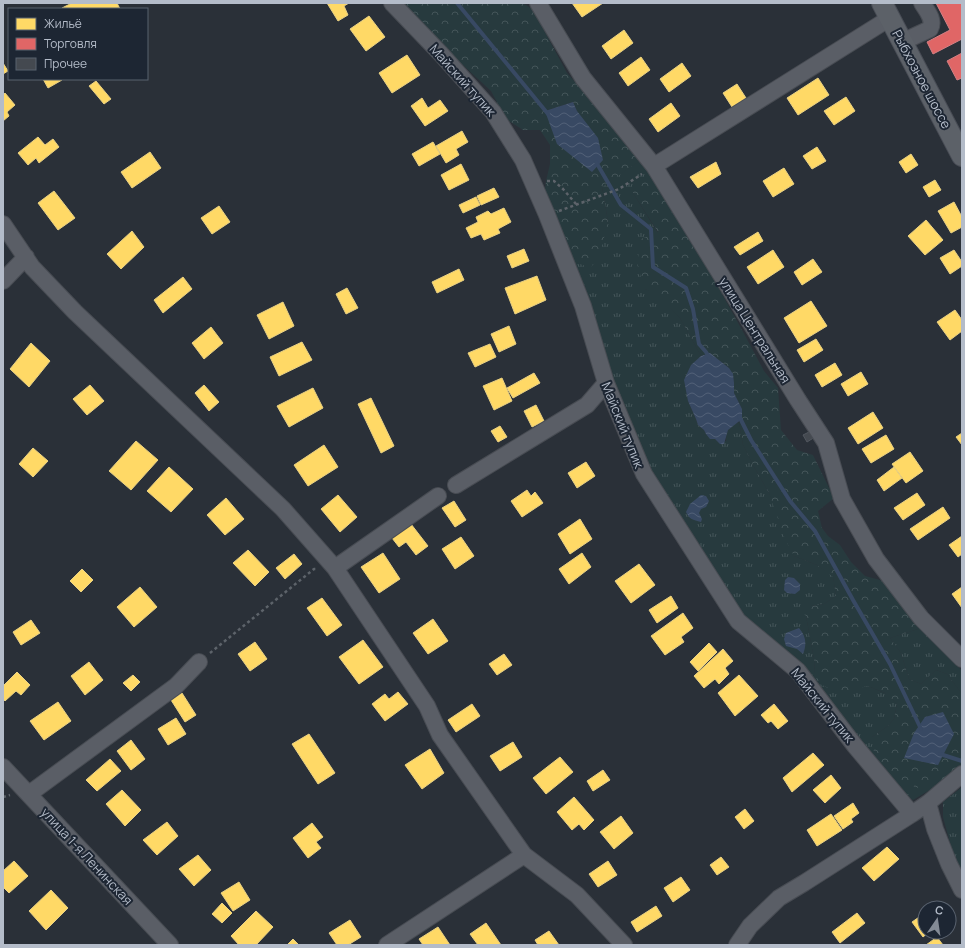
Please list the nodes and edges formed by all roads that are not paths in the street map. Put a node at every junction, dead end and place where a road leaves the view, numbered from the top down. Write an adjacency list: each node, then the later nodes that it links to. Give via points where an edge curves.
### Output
1 (392, 3): 11 (street, Майский тупик, via 493,112 523,160 583,306)
2 (538, 3): 7 (street, улица Центральная, via 583,78)
3 (922, 3): 5 (street, via 932,20 930,30)
4 (886, 10): 5 (main road, Рыбхозное шоссе); 7 (street)
5 (902, 42): 6 (main road, Рыбхозное шоссе)
6 (962, 156)
7 (654, 166): 15 (street, улица Центральная, via 826,443 842,499 876,558 921,618)
8 (3, 224): 9 (street)
9 (26, 257): 10 (street); 14 (street, via 32,267 75,312 283,509)
10 (3, 282)
11 (606, 383): 12 (street, via 587,405); 21 (street, Майский тупик, via 644,474 738,620 798,671 855,746)
12 (456, 485)
13 (438, 496): 14 (street)
14 (335, 568): 22 (street, via 427,706 440,735)
15 (962, 659)
16 (199, 662): 19 (street, via 176,686)
17 (3, 767): 19 (street, улица 1-я Ленинская)
18 (962, 774): 20 (street)
19 (29, 794): 24 (street, улица 1-я Ленинская)
20 (928, 803): 21 (street); 23 (street, via 935,829)
21 (912, 814): 27 (street, via 779,898 750,926)
22 (524, 855): 25 (street); 26 (street, via 577,895)
23 (962, 890)
24 (170, 945)
25 (387, 945)
26 (624, 945)
27 (737, 945)

